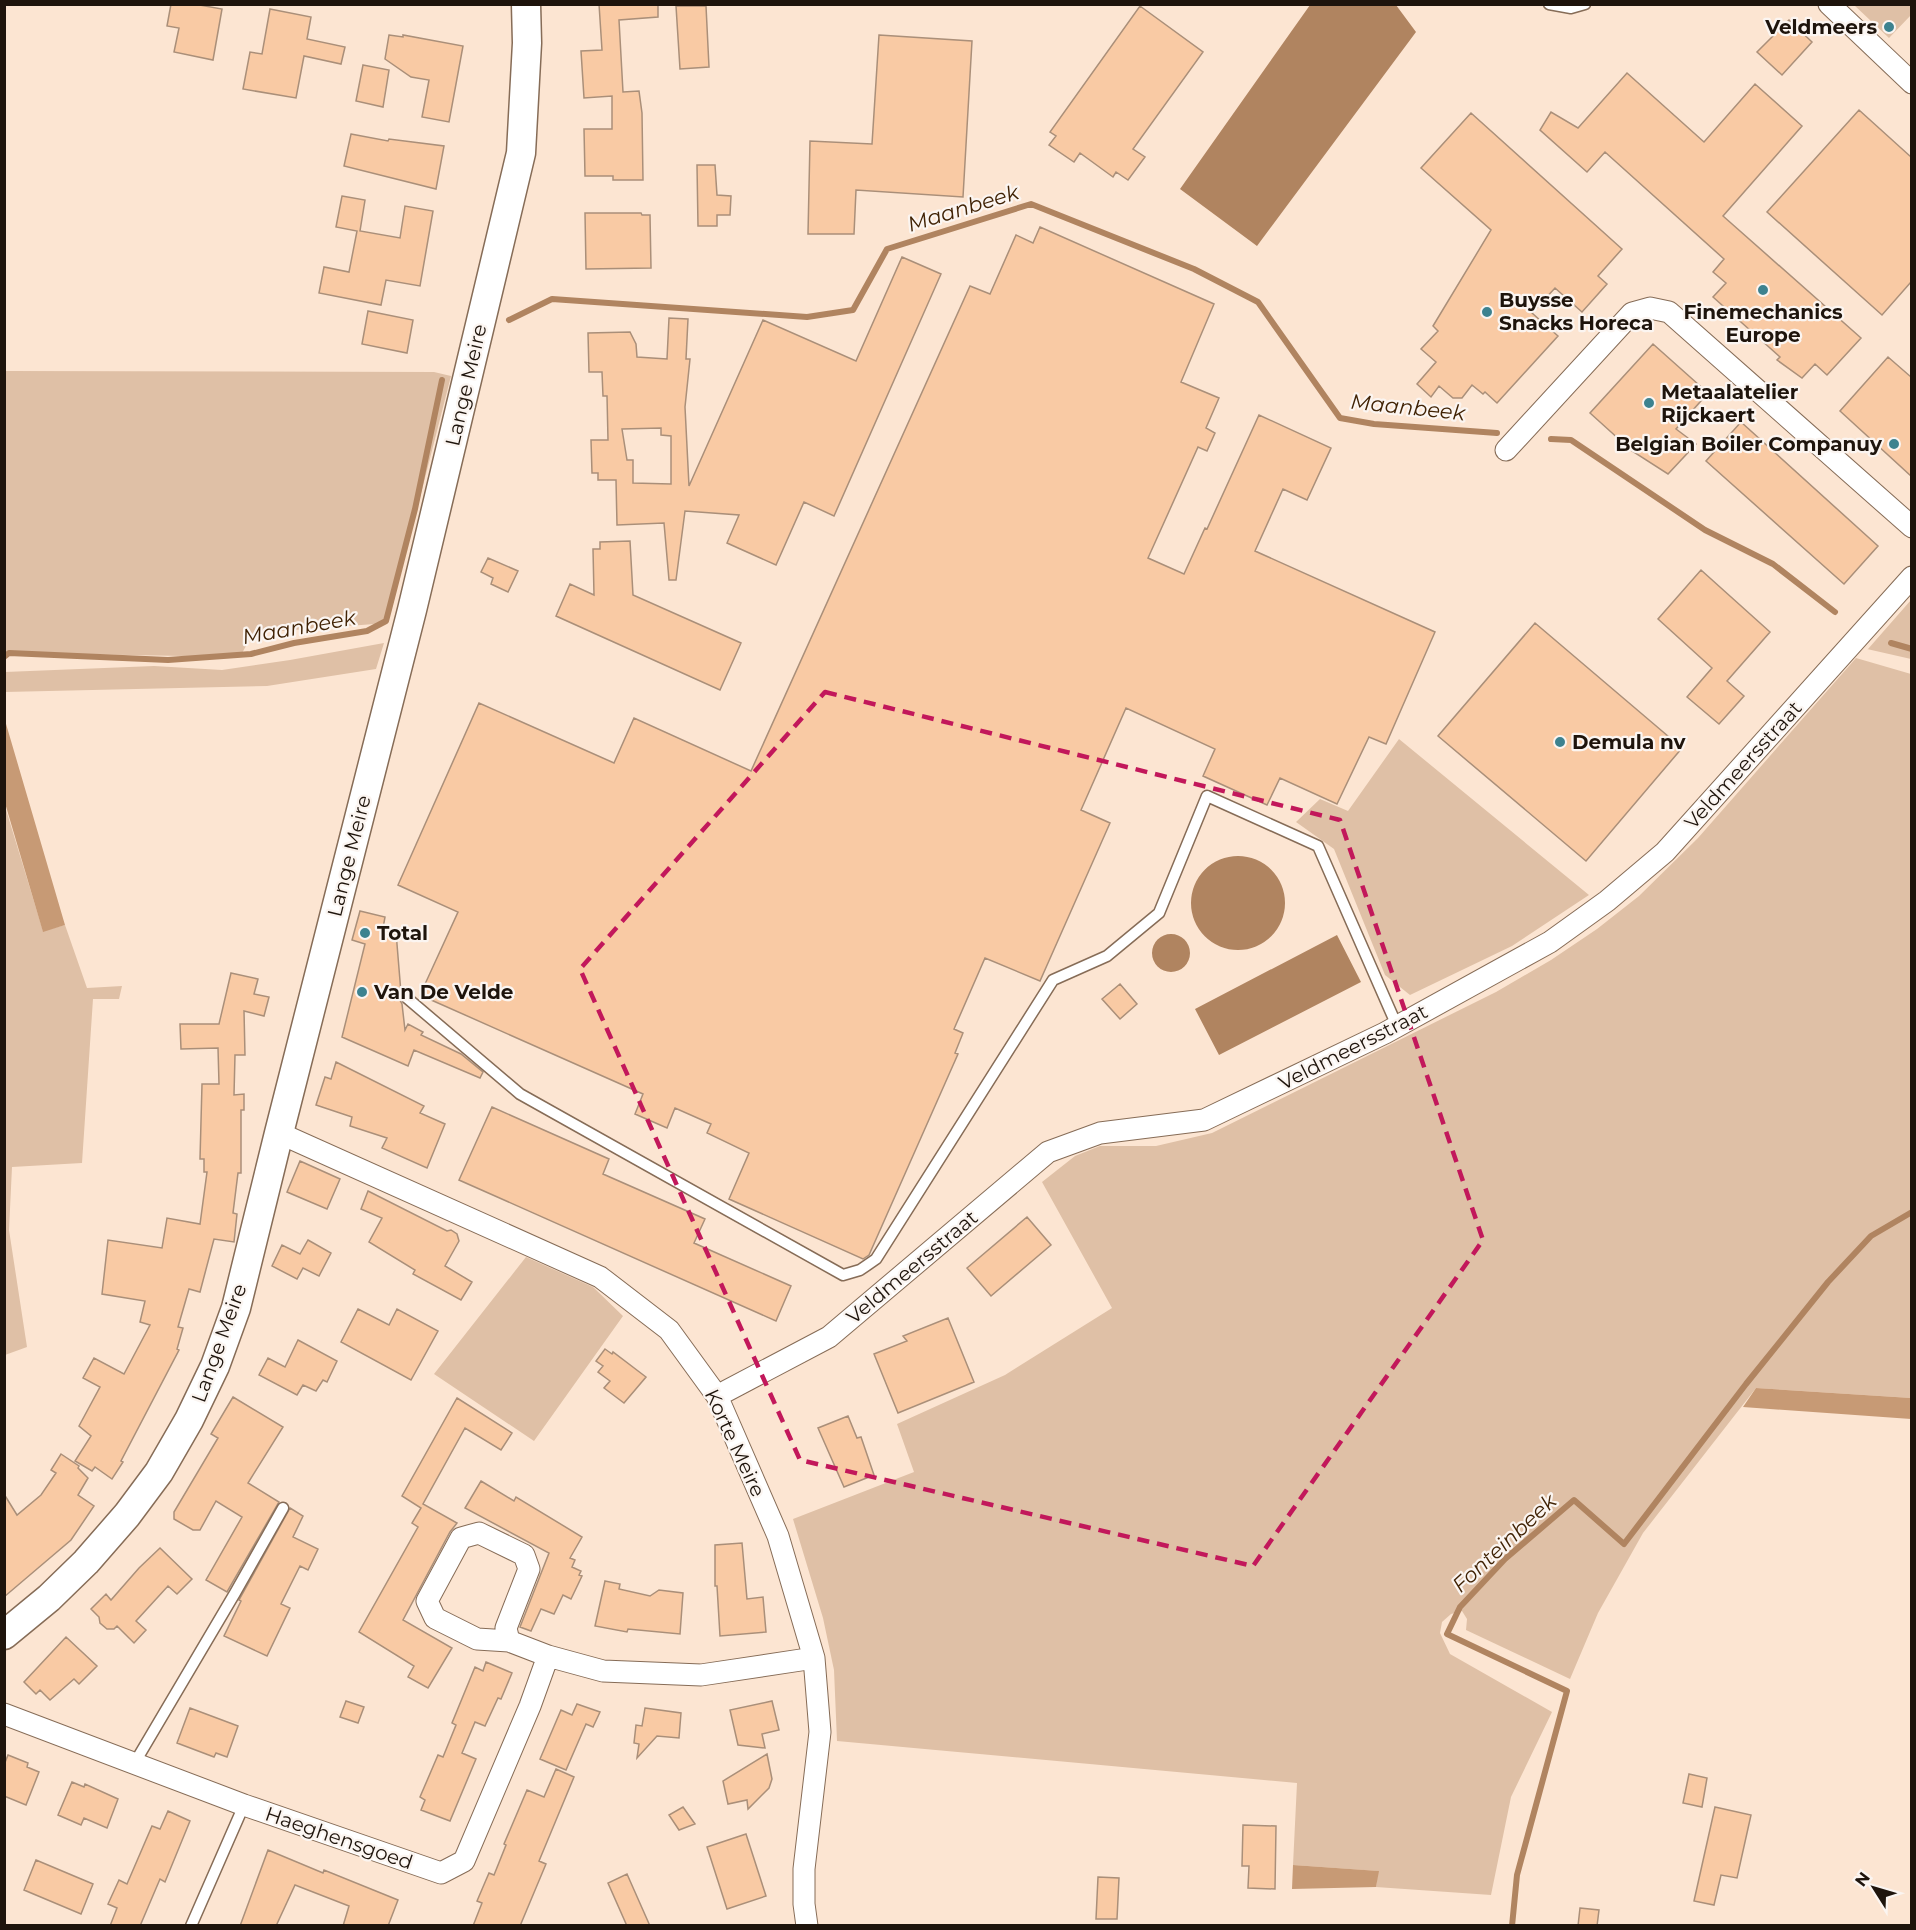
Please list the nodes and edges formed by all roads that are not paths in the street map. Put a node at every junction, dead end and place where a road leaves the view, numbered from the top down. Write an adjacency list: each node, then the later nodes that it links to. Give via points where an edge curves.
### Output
1 (526, 4): 11 (street, Lange Meire, via 521,153 412,610)
2 (1549, 4): 3 (lane, via 1571,8)
3 (1585, 4)
4 (1829, 4): 5 (street)
5 (1911, 83)
6 (1506, 450): 7 (street, via 1632,314 1650,308 1669,312)
7 (1911, 527)
8 (1911, 577): 10 (street, Veldmeersstraat, via 1665,852 1550,942)
9 (407, 998): 10 (lane, via 520,1094 843,1275 876,1259 1053,980 1107,956 1159,913 1207,796 1318,846)
10 (1397, 1026): 12 (street, Veldmeersstraat, via 1204,1120 1100,1133 1048,1152 829,1337)
11 (279, 1133): 12 (street, Korte Meire, via 600,1277 669,1330); 14 (street, Lange Meire, via 236,1308 215,1366 189,1420 159,1472 127,1515 79,1569)
12 (717, 1396): 17 (street, Korte Meire, via 778,1536)
13 (282, 1508): 19 (lane)
14 (4, 1635)
15 (509, 1641): 15 (street, via 506,1628 529,1569 524,1556 479,1533 461,1538 427,1601 435,1618 477,1639); 16 (street)
16 (548, 1656): 17 (street, via 603,1671 701,1675); 20 (street, Haeghensgoed, via 464,1861 441,1874)
17 (814, 1658): 22 (street, Korte Meire, via 820,1732 804,1869)
18 (4, 1714): 19 (street, Haeghensgoed)
19 (134, 1764): 20 (street, Haeghensgoed)
20 (244, 1805): 21 (lane)
21 (191, 1926)
22 (807, 1926)

